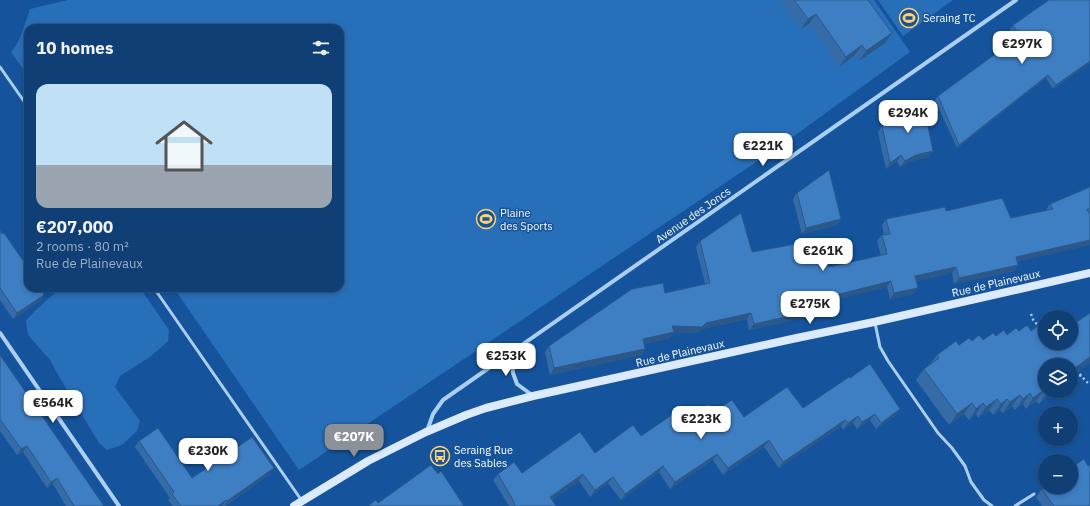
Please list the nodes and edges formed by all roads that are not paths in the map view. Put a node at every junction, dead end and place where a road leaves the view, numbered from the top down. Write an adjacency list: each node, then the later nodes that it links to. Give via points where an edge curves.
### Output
1 (1016, 0): 8 (street, Avenue des Joncs)
2 (0, 67): 3 (lane)
3 (24, 101)
4 (1090, 273): 6 (street, Rue de Plainevaux)
5 (157, 292): 12 (lane)
6 (874, 322): 9 (street, Rue de Plainevaux); 15 (lane, via 880,347 888,361 938,433 965,466 971,482 984,500)
7 (0, 333): 13 (street)
8 (518, 348): 9 (street, via 512,360 513,373 517,384); 10 (street, Avenue des Joncs, via 443,400 433,414)
9 (533, 396): 10 (street, Rue de Plainevaux, via 473,412)
10 (426, 432): 12 (street, Rue de Plainevaux, via 368,461)
11 (1034, 494): 16 (lane)
12 (302, 501): 14 (street, Rue de Plainevaux)
13 (119, 506)
14 (294, 506)
15 (992, 506)
16 (1015, 506)

